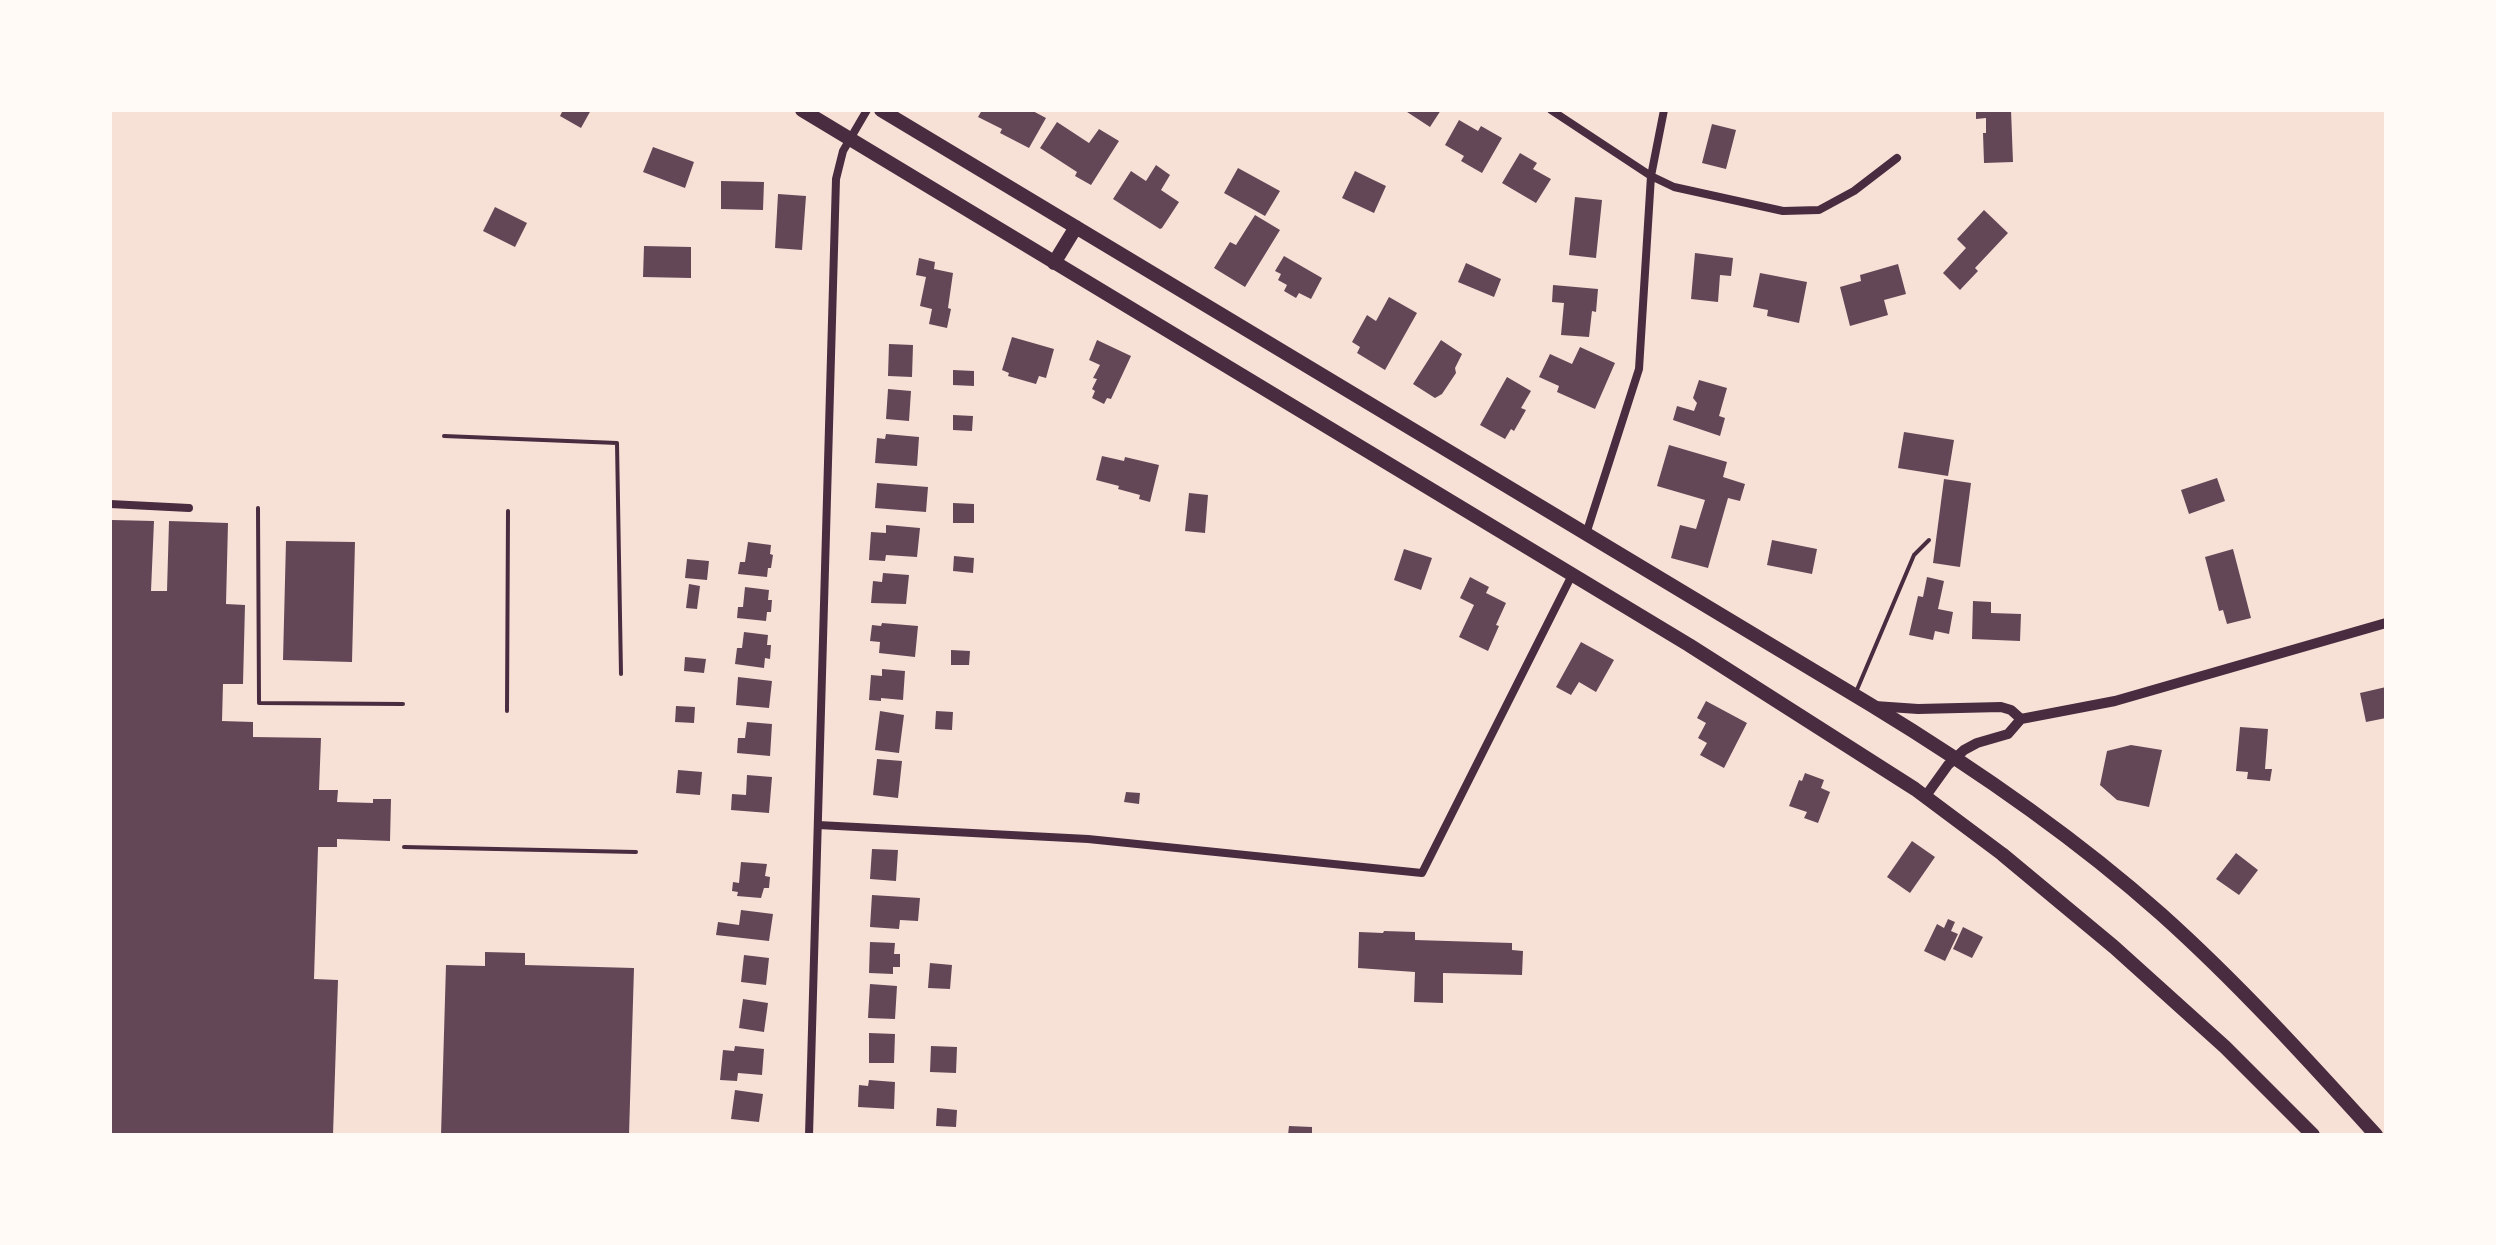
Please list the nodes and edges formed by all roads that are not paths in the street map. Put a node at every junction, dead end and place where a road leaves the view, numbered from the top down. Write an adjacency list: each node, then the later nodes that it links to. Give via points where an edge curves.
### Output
1 (802, 110): 6 (highway)
2 (867, 110): 6 (street)
3 (881, 110): 9 (highway)
4 (1551, 110): 8 (street)
5 (1664, 110): 8 (street)
6 (849, 139): 10 (highway); 28 (street, via 836,179)
7 (1897, 158): 8 (street, via 1819,210 1783,211 1719,199)
8 (1651, 176): 16 (street, via 1639,369)
9 (1076, 227): 10 (highway); 16 (highway)
10 (1054, 263): 18 (highway)
11 (444, 436): 20 (lane, via 617,443)
12 (110, 504): 13 (street)
13 (189, 508)
14 (258, 508): 22 (lane, via 259,703)
15 (508, 511): 24 (lane)
16 (1586, 534): 21 (highway)
17 (1929, 540): 21 (lane, via 1914,555)
18 (1572, 575): 27 (highway); 28 (street, via 1422,873 1088,839)
19 (2386, 623): 25 (street, via 2129,698)
20 (621, 674)
21 (1854, 695): 23 (highway)
22 (403, 704)
23 (1871, 705): 25 (street, via 2001,707); 26 (highway)
24 (507, 711)
25 (2021, 719): 26 (street, via 2008,734 1973,744)
26 (1955, 758): 27 (street); 33 (highway, via 2055,827 2160,913 2264,1014)
27 (1925, 797): 32 (highway, via 2114,947)
28 (818, 825): 31 (street)
29 (404, 847): 30 (lane)
30 (636, 852)
31 (809, 1135)
32 (2313, 1135)
33 (2376, 1135)

